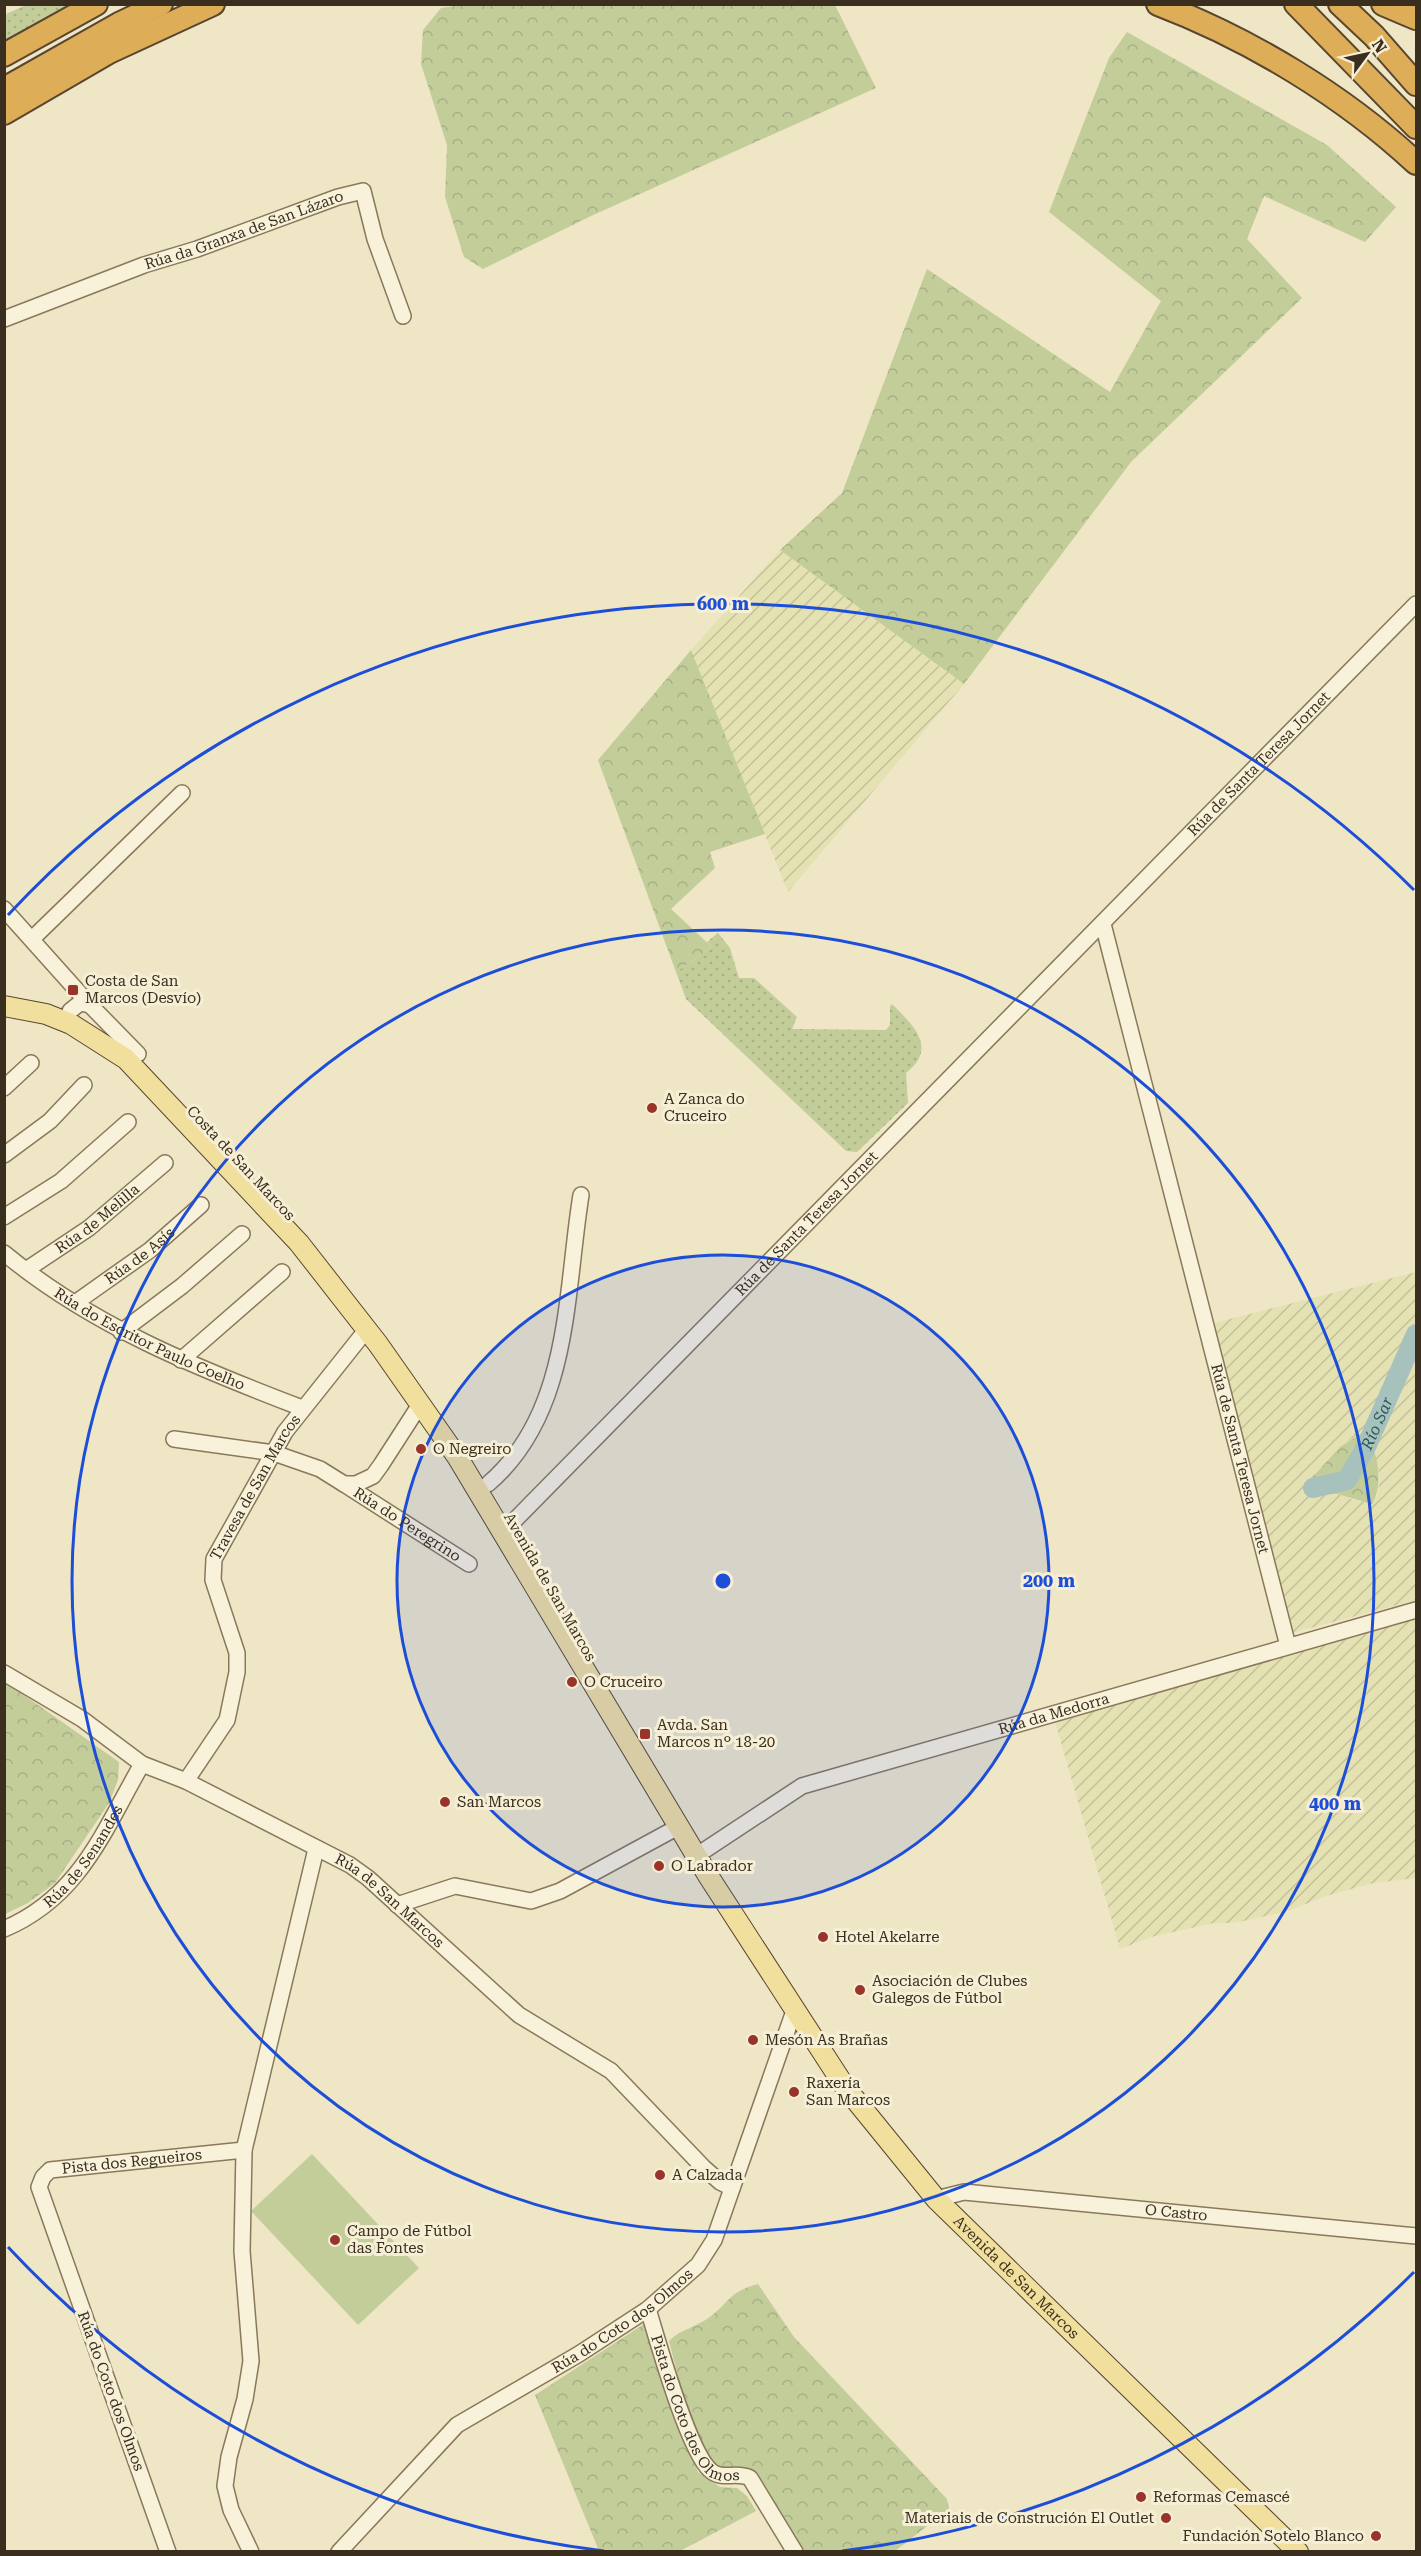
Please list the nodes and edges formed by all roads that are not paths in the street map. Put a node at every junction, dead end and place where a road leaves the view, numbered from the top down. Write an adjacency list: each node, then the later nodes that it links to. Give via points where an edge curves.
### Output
1 (96, 4): 9 (highway)
2 (161, 4): 11 (highway)
3 (213, 4): 12 (highway, via 109,52)
4 (1158, 4): 14 (highway, via 1238,39 1293,70 1395,143)
5 (1340, 4): 10 (highway)
6 (1383, 4): 8 (highway)
7 (1300, 7): 13 (highway)
8 (1416, 18)
9 (4, 55)
10 (1416, 84)
11 (4, 89)
12 (4, 113)
13 (1416, 127)
14 (1416, 163)
15 (403, 316): 16 (street, Rúa da Granxa de San Lázaro, via 375,239 363,191 338,196)
16 (4, 318)
17 (1416, 604): 20 (street, Rúa de Santa Teresa Jornet)
18 (182, 793): 21 (street)
19 (4, 909): 21 (street)
20 (1103, 924): 52 (street, Rúa de Santa Teresa Jornet); 56 (street, Rúa de Santa Teresa Jornet)
21 (32, 939): 24 (street)
22 (4, 994): 24 (main road, Costa de San Marcos)
23 (4, 1006): 25 (main road, Costa de San Marcos)
24 (81, 1011): 25 (main road); 26 (main road, Costa de San Marcos)
25 (45, 1014): 26 (main road, Costa de San Marcos)
26 (132, 1056): 38 (main road, Costa de San Marcos, via 255,1176); 43 (main road, Costa de San Marcos, via 346,1301)
27 (31, 1063): 29 (street)
28 (84, 1085): 31 (street, via 50,1121)
29 (4, 1088)
30 (128, 1122): 35 (street, via 61,1180)
31 (4, 1155)
32 (165, 1162): 39 (street, Rúa de Melilla, via 89,1228)
33 (581, 1195): 51 (street, via 562,1344 548,1392 530,1437 508,1467)
34 (201, 1205): 41 (street, Rúa de Asís, via 150,1250)
35 (4, 1217)
36 (242, 1234): 42 (street)
37 (4, 1253): 39 (street, Rúa do Escritor Paulo Coelho)
38 (331, 1263): 43 (main road, via 366,1317); 45 (main road, Costa de San Marcos)
39 (26, 1269): 41 (street, Rúa do Escritor Paulo Coelho)
40 (282, 1272): 44 (street)
41 (75, 1303): 42 (street, Rúa do Escritor Paulo Coelho)
42 (121, 1332): 44 (street, Rúa do Escritor Paulo Coelho)
43 (367, 1338): 45 (main road, via 376,1330); 46 (street, Travesa de San Marcos)
44 (182, 1360): 46 (street, Rúa do Escritor Paulo Coelho)
45 (424, 1393): 49 (main road, Avenida de San Marcos); 50 (street, Rúa do Peregrino, via 373,1476 356,1484); 51 (main road, Avenida de San Marcos)
46 (302, 1408): 48 (street, Travesa de San Marcos)
47 (174, 1439): 48 (street, Rúa do Peregrino)
48 (274, 1453): 50 (street, Rúa do Peregrino, via 320,1469); 59 (street, Travesa de San Marcos, via 214,1558 213,1580 237,1653 237,1672 227,1719)
49 (458, 1458): 52 (main road, via 475,1473 502,1517); 55 (main road, Avenida de San Marcos)
50 (344, 1484): 53 (street, Rúa do Peregrino)
51 (488, 1484): 52 (main road, Avenida de San Marcos)
52 (512, 1523): 55 (main road, via 512,1533); 62 (main road, Avenida de San Marcos)
53 (469, 1564)
54 (1416, 1610): 56 (street, Rúa da Medorra)
55 (563, 1630): 60 (main road, Avenida de San Marcos)
56 (1287, 1646): 62 (street, Rúa da Medorra, via 802,1786)
57 (4, 1673): 58 (street, Rúa de San Marcos, via 82,1719)
58 (142, 1764): 59 (street, Rúa de San Marcos); 65 (street, Rúa de Senandes, via 86,1866 48,1905)
59 (186, 1781): 61 (street, Rúa de San Marcos)
60 (678, 1827): 62 (main road); 63 (main road, Avenida de San Marcos); 64 (street, via 560,1891 531,1900 455,1886)
61 (316, 1849): 64 (street, Rúa de San Marcos, via 350,1865); 68 (street)
62 (705, 1850): 63 (main road, via 703,1858 709,1867); 66 (main road, Avenida de San Marcos)
63 (709, 1877): 66 (main road, Avenida de San Marcos)
64 (397, 1905): 69 (street, Rúa de San Marcos, via 519,2015 611,2071 703,2167)
65 (4, 1929)
66 (770, 1972): 67 (main road, Avenida de San Marcos)
67 (794, 2011): 69 (street, Rúa do Coto dos Olmos); 70 (main road, Avenida de San Marcos, via 852,2096)
68 (244, 2150): 71 (street, Pista dos Regueiros, via 50,2170 39,2187); 75 (street, via 242,2251 251,2361 225,2486 231,2510)
69 (732, 2188): 73 (street, Rúa do Coto dos Olmos, via 706,2256)
70 (936, 2199): 72 (street, O Castro, via 964,2192); 78 (main road, Avenida de San Marcos)
71 (54, 2231): 74 (street, Rúa do Coto dos Olmos)
72 (1416, 2236)
73 (648, 2309): 76 (street, Rúa do Coto dos Olmos, via 457,2425); 77 (street, Pista do Coto dos Olmos, via 697,2453 713,2473 750,2478)
74 (168, 2552)
75 (251, 2552)
76 (339, 2552)
77 (795, 2552)
78 (1298, 2552)

